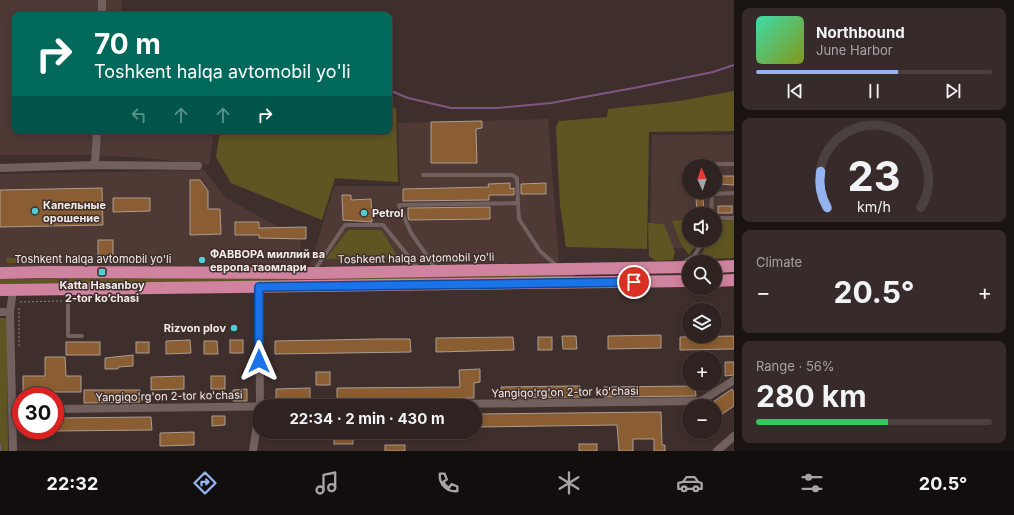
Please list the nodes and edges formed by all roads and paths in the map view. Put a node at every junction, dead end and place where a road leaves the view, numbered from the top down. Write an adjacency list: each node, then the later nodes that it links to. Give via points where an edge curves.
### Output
1 (102, 0): 2 (street)
2 (102, 12)
3 (97, 134): 6 (street)
4 (722, 164): 5 (lane)
5 (734, 164)
6 (95, 165): 7 (street); 8 (street)
7 (198, 166)
8 (0, 168)
9 (423, 175): 12 (lane, via 512,175 517,178)
10 (722, 193): 11 (lane)
11 (734, 193)
12 (518, 203): 20 (lane, via 519,219 540,251); 24 (lane, via 399,205 411,233)
13 (722, 218): 14 (lane)
14 (734, 218)
15 (700, 247): 17 (lane, via 685,263)
16 (734, 266): 19 (highway)
17 (673, 267): 18 (highway, Toshkent halqa avtomobil yo'li); 21 (highway, Toshkent halqa avtomobil yo'li)
18 (682, 267)
19 (722, 267)
20 (560, 268): 21 (highway, Toshkent halqa avtomobil yo'li); 24 (highway, Toshkent halqa avtomobil yo'li)
21 (592, 268): 29 (highway)
22 (0, 272): 25 (highway, Toshkent halqa avtomobil yo'li)
23 (420, 272): 24 (highway, Toshkent halqa avtomobil yo'li); 25 (highway, Toshkent halqa avtomobil yo'li); 25 (lane, via 383,225 344,225)
24 (439, 272)
25 (313, 273)
26 (734, 280): 28 (highway)
27 (682, 281): 29 (highway)
28 (722, 281)
29 (592, 282): 30 (highway)
30 (259, 287): 33 (highway); 40 (street)
31 (0, 290): 32 (highway)
32 (13, 290): 33 (highway); 36 (street)
33 (68, 295): 34 (path); 37 (lane, via 68,336); 38 (path, via 19,302)
34 (105, 300)
35 (0, 312): 36 (street)
36 (10, 312): 44 (street)
37 (82, 336)
38 (19, 352)
39 (734, 380): 41 (street, Yangiqo'rg'on 2-tor ko'chasi, via 701,401)
40 (260, 399)
41 (482, 403)
42 (252, 406): 43 (street, Yangiqo'rg'on 2-tor ko'chasi)
43 (64, 409)
44 (12, 410)
45 (734, 436): 50 (street)
46 (13, 439): 48 (street)
47 (255, 439): 49 (street)
48 (13, 451)
49 (253, 451)
50 (717, 451)

